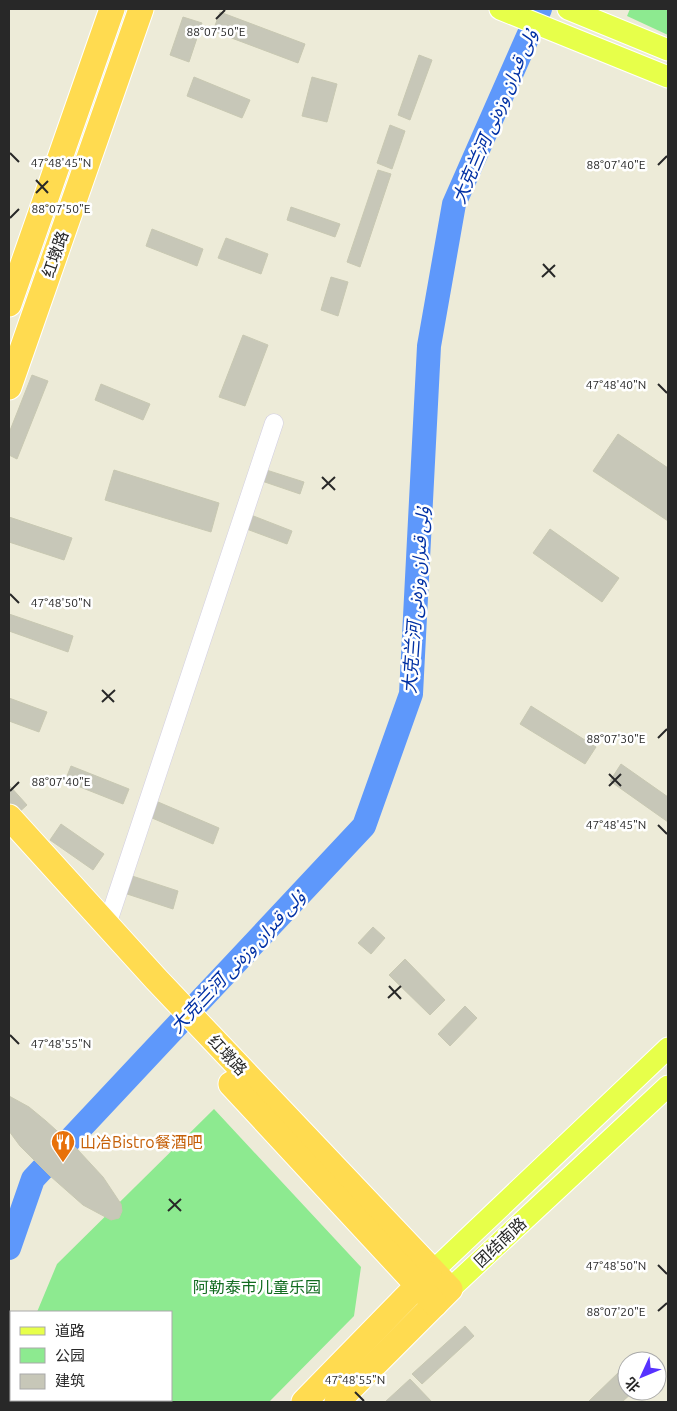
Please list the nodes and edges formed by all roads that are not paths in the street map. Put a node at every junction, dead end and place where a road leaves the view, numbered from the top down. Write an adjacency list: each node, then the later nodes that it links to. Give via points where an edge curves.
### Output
1 (112, 9): 7 (highway, 红墩路)
2 (141, 9): 8 (highway, 红墩路)
3 (500, 9): 6 (main road)
4 (568, 9): 5 (main road)
5 (668, 50)
6 (668, 77)
7 (9, 304)
8 (9, 387)
9 (274, 423): 12 (street)
10 (9, 817): 12 (highway, 红墩路)
11 (9, 841): 13 (highway, 红墩路)
12 (107, 925): 13 (highway, 红墩路)
13 (151, 985): 16 (highway, 红墩路)
14 (668, 1048): 16 (main road)
15 (668, 1086): 17 (main road, 团结南路)
16 (425, 1278): 17 (highway, 红墩路); 18 (highway)
17 (443, 1296): 19 (highway, 团结南路)
18 (304, 1402)
19 (337, 1402)

